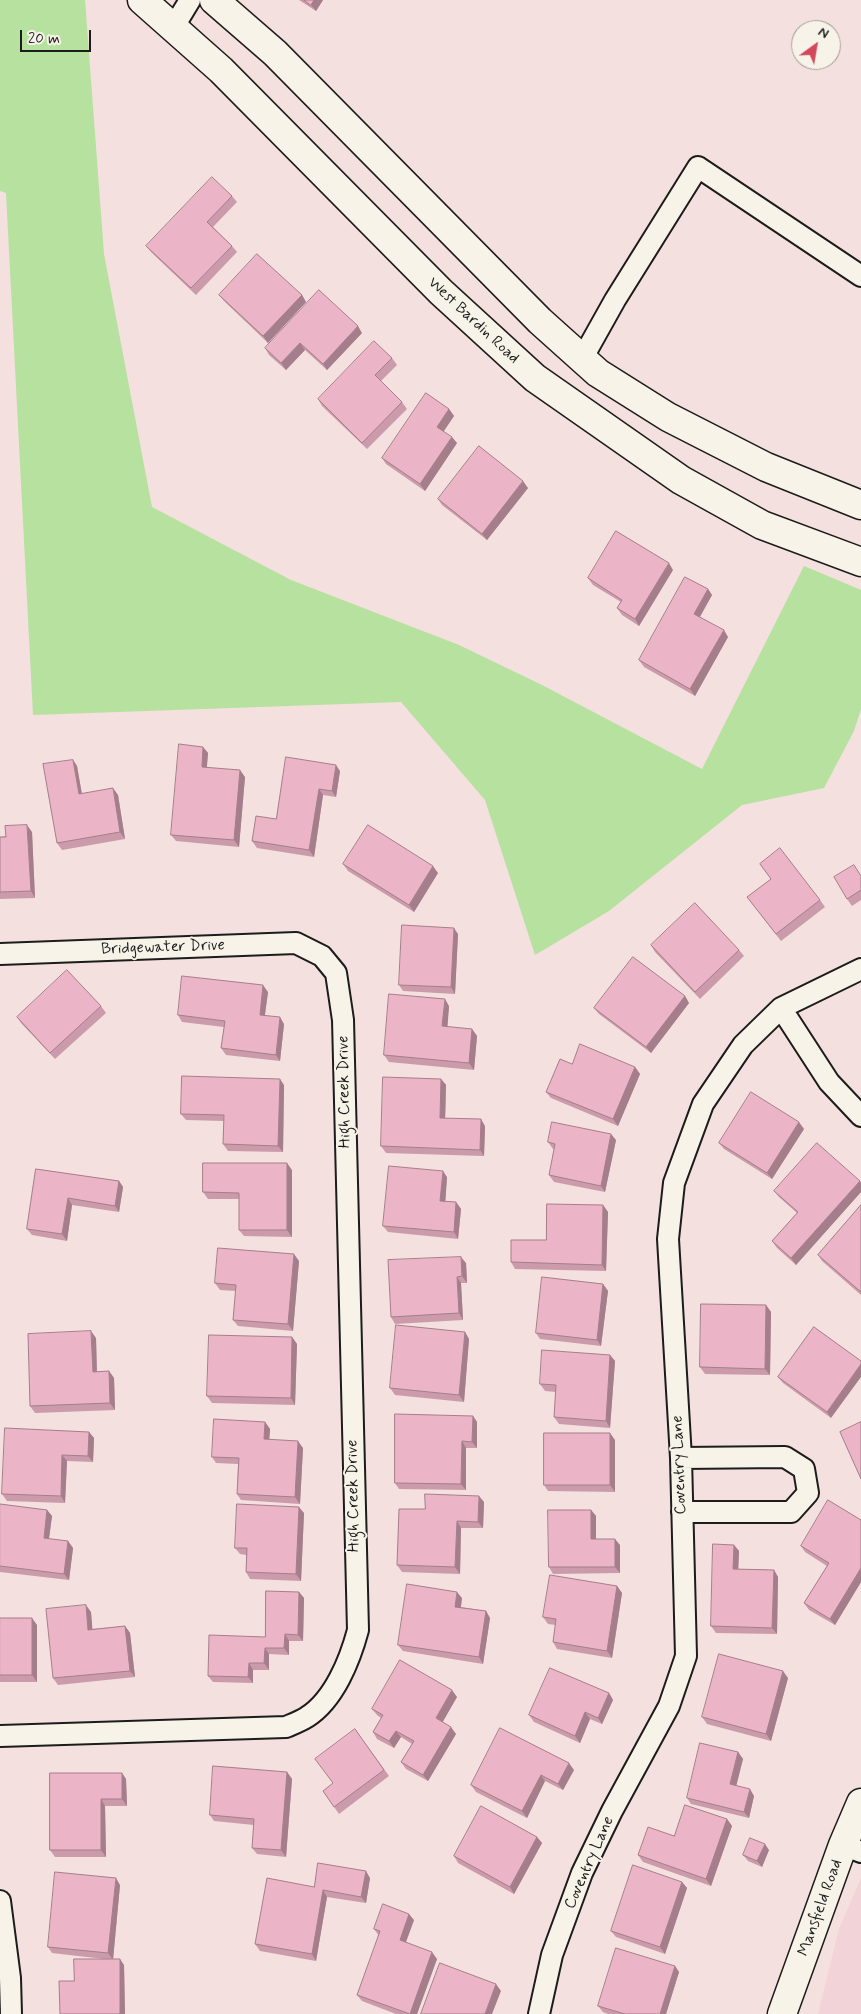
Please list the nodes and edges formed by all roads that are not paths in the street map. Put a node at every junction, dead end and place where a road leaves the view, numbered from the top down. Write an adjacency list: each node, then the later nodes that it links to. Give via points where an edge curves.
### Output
1 (142, 0): 4 (main road, West Bardin Road)
2 (190, 0): 4 (street)
3 (214, 0): 6 (main road, via 275,53 540,321)
4 (173, 28): 8 (main road, West Bardin Road, via 222,70 441,292 535,378 681,480 762,525)
5 (861, 276): 6 (street, via 698,167)
6 (582, 359): 7 (main road, via 598,373 668,417 766,467)
7 (861, 506)
8 (861, 562)
9 (0, 954): 10 (street, Bridgewater Drive, via 296,943)
10 (322, 956): 16 (street, High Creek Drive, via 336,973 343,1020 358,1630 350,1657 325,1702 307,1717 286,1727)
11 (861, 969): 12 (street, Coventry Lane)
12 (781, 1008): 13 (street, via 829,1082); 14 (street, Coventry Lane, via 742,1044 703,1104 674,1182 668,1239)
13 (861, 1116)
14 (681, 1458): 15 (street, Coventry Lane); 15 (street, via 785,1458 804,1469 808,1493 791,1512)
15 (682, 1512): 21 (street, Coventry Lane, via 686,1656 669,1706 582,1874 552,1954)
16 (0, 1736)
17 (861, 1803): 18 (main road, Mansfield Road)
18 (852, 1849): 22 (main road, Mansfield Road)
19 (0, 1901): 20 (street)
20 (11, 2014)
21 (540, 2014)
22 (782, 2014)

